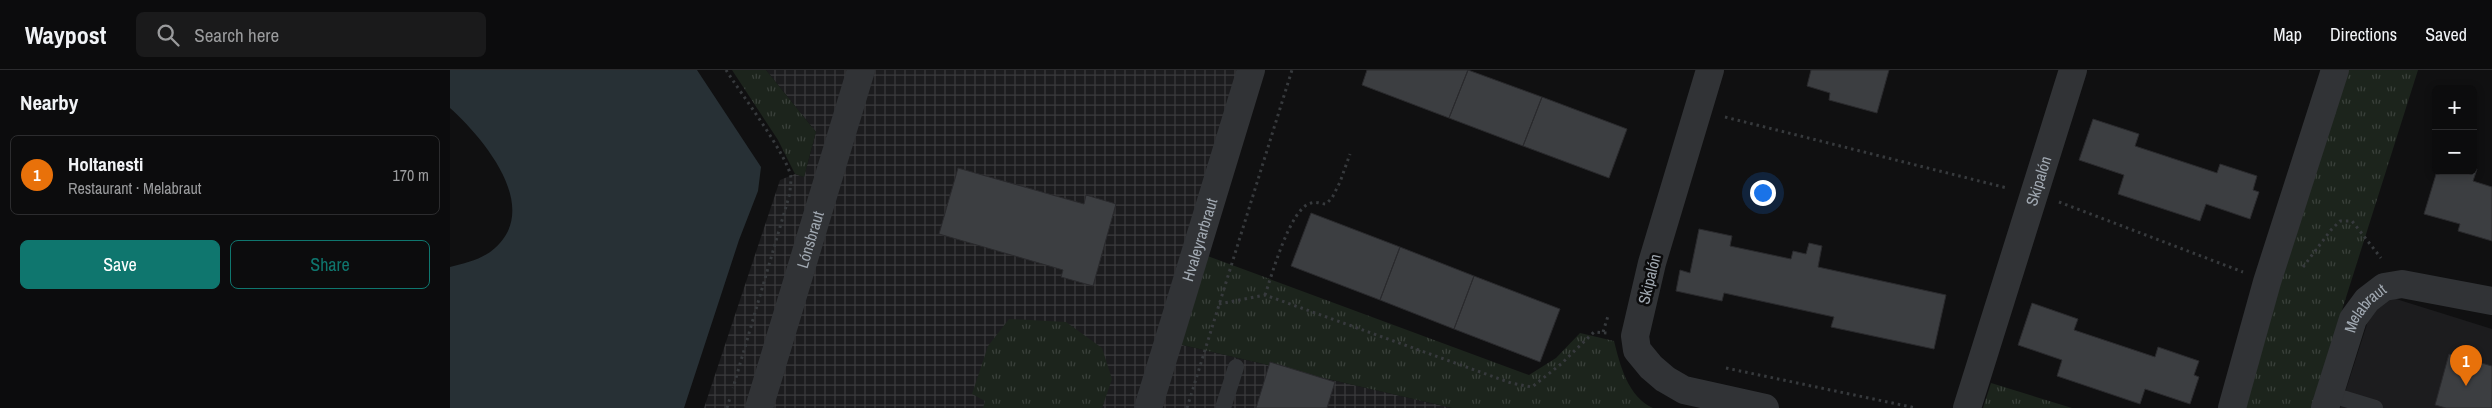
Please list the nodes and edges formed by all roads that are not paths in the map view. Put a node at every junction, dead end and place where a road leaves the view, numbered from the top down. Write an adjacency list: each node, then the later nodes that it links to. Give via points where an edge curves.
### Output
1 (861, 70): 9 (street, Lónsbraut)
2 (1251, 70): 10 (street, Hvaleyrarbraut)
3 (1710, 70): 12 (street, Skipalón, via 1652,264 1635,336 1637,350 1665,379 1684,390)
4 (2073, 70): 13 (street, Skipalón)
5 (2335, 70): 14 (street, via 2267,282)
6 (2492, 301): 8 (street, Melabraut, via 2402,284 2384,287 2367,300 2353,319)
7 (1236, 367): 11 (lane)
8 (2327, 401): 15 (lane)
9 (759, 408)
10 (1148, 408)
11 (1223, 408)
12 (1765, 408)
13 (1967, 408)
14 (2232, 408)
15 (2374, 408)

